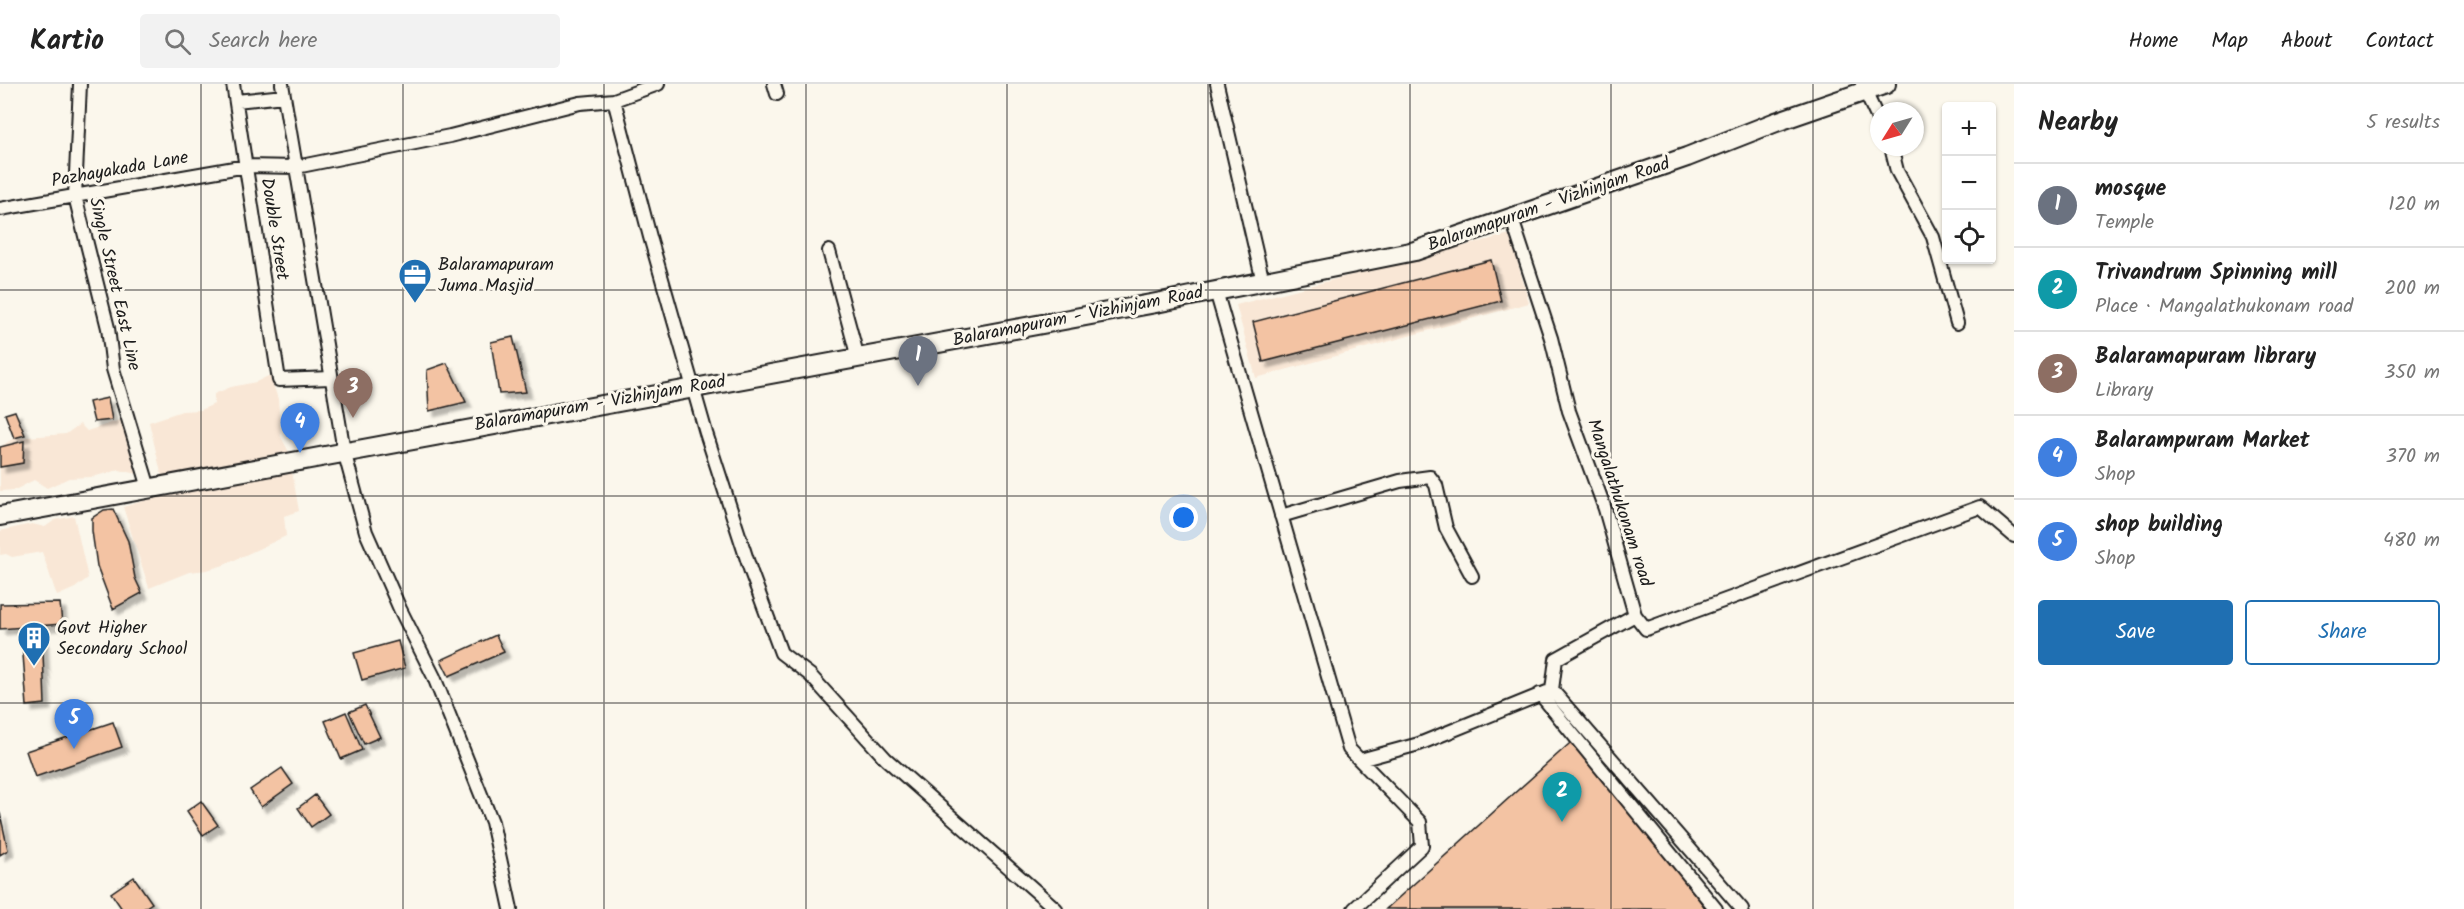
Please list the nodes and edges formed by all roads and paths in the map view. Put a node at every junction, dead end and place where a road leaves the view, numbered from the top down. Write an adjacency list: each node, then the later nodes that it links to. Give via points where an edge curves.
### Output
1 (80, 84): 14 (street, Single Street East Line)
2 (233, 84): 9 (street, Double Street)
3 (658, 84): 8 (street, Pazhayakada Lane)
4 (1217, 84): 18 (street)
5 (1886, 84): 6 (main road, Balaramapuram - Vizhinjam Road)
6 (1863, 88): 10 (street); 16 (main road, Balaramapuram - Vizhinjam Road, via 1687,157)
7 (283, 90): 9 (street); 13 (street)
8 (614, 100): 13 (street, Pazhayakada Lane, via 580,103 450,136); 23 (street)
9 (236, 101): 12 (street, Double Street)
10 (1870, 102)
11 (1894, 156): 20 (street, via 1897,171 1933,237)
12 (246, 166): 13 (street, Pazhayakada Lane); 14 (street, Pazhayakada Lane); 22 (street, Double Street, via 279,380)
13 (296, 167): 22 (street)
14 (75, 196): 15 (street, Pazhayakada Lane); 25 (street, Single Street East Line, via 108,328 113,369)
15 (0, 209)
16 (1511, 216): 18 (main road, Balaramapuram - Vizhinjam Road, via 1415,251); 30 (street, Mangalathukonam road)
17 (829, 251): 21 (street)
18 (1263, 282): 19 (main road, Balaramapuram - Vizhinjam Road)
19 (1216, 291): 21 (main road, Balaramapuram - Vizhinjam Road); 27 (street)
20 (1957, 323)
21 (858, 357): 23 (main road, Balaramapuram - Vizhinjam Road)
22 (331, 378): 24 (street)
23 (693, 387): 24 (main road, Balaramapuram - Vizhinjam Road); 35 (street, via 751,572 781,653 810,675 886,759)
24 (344, 451): 25 (main road, Balaramapuram - Vizhinjam Road); 34 (street, via 366,532 434,677 492,822)
25 (149, 488): 26 (main road, Balaramapuram - Vizhinjam Road)
26 (0, 516)
27 (1281, 516): 29 (street, via 1400,481 1430,477 1436,485 1446,528); 33 (street, via 1349,749)
28 (2014, 537): 30 (street, via 1980,507 1646,629)
29 (1472, 576)
30 (1635, 615): 31 (street, Mangalathukonam road, via 1556,659)
31 (1552, 690): 32 (street); 38 (street)
32 (1540, 694): 33 (street, via 1419,744); 37 (street)
33 (1360, 760): 36 (street, via 1420,822 1422,846)
34 (511, 909)
35 (1056, 909)
36 (1354, 909)
37 (1716, 909)
38 (1742, 909)

